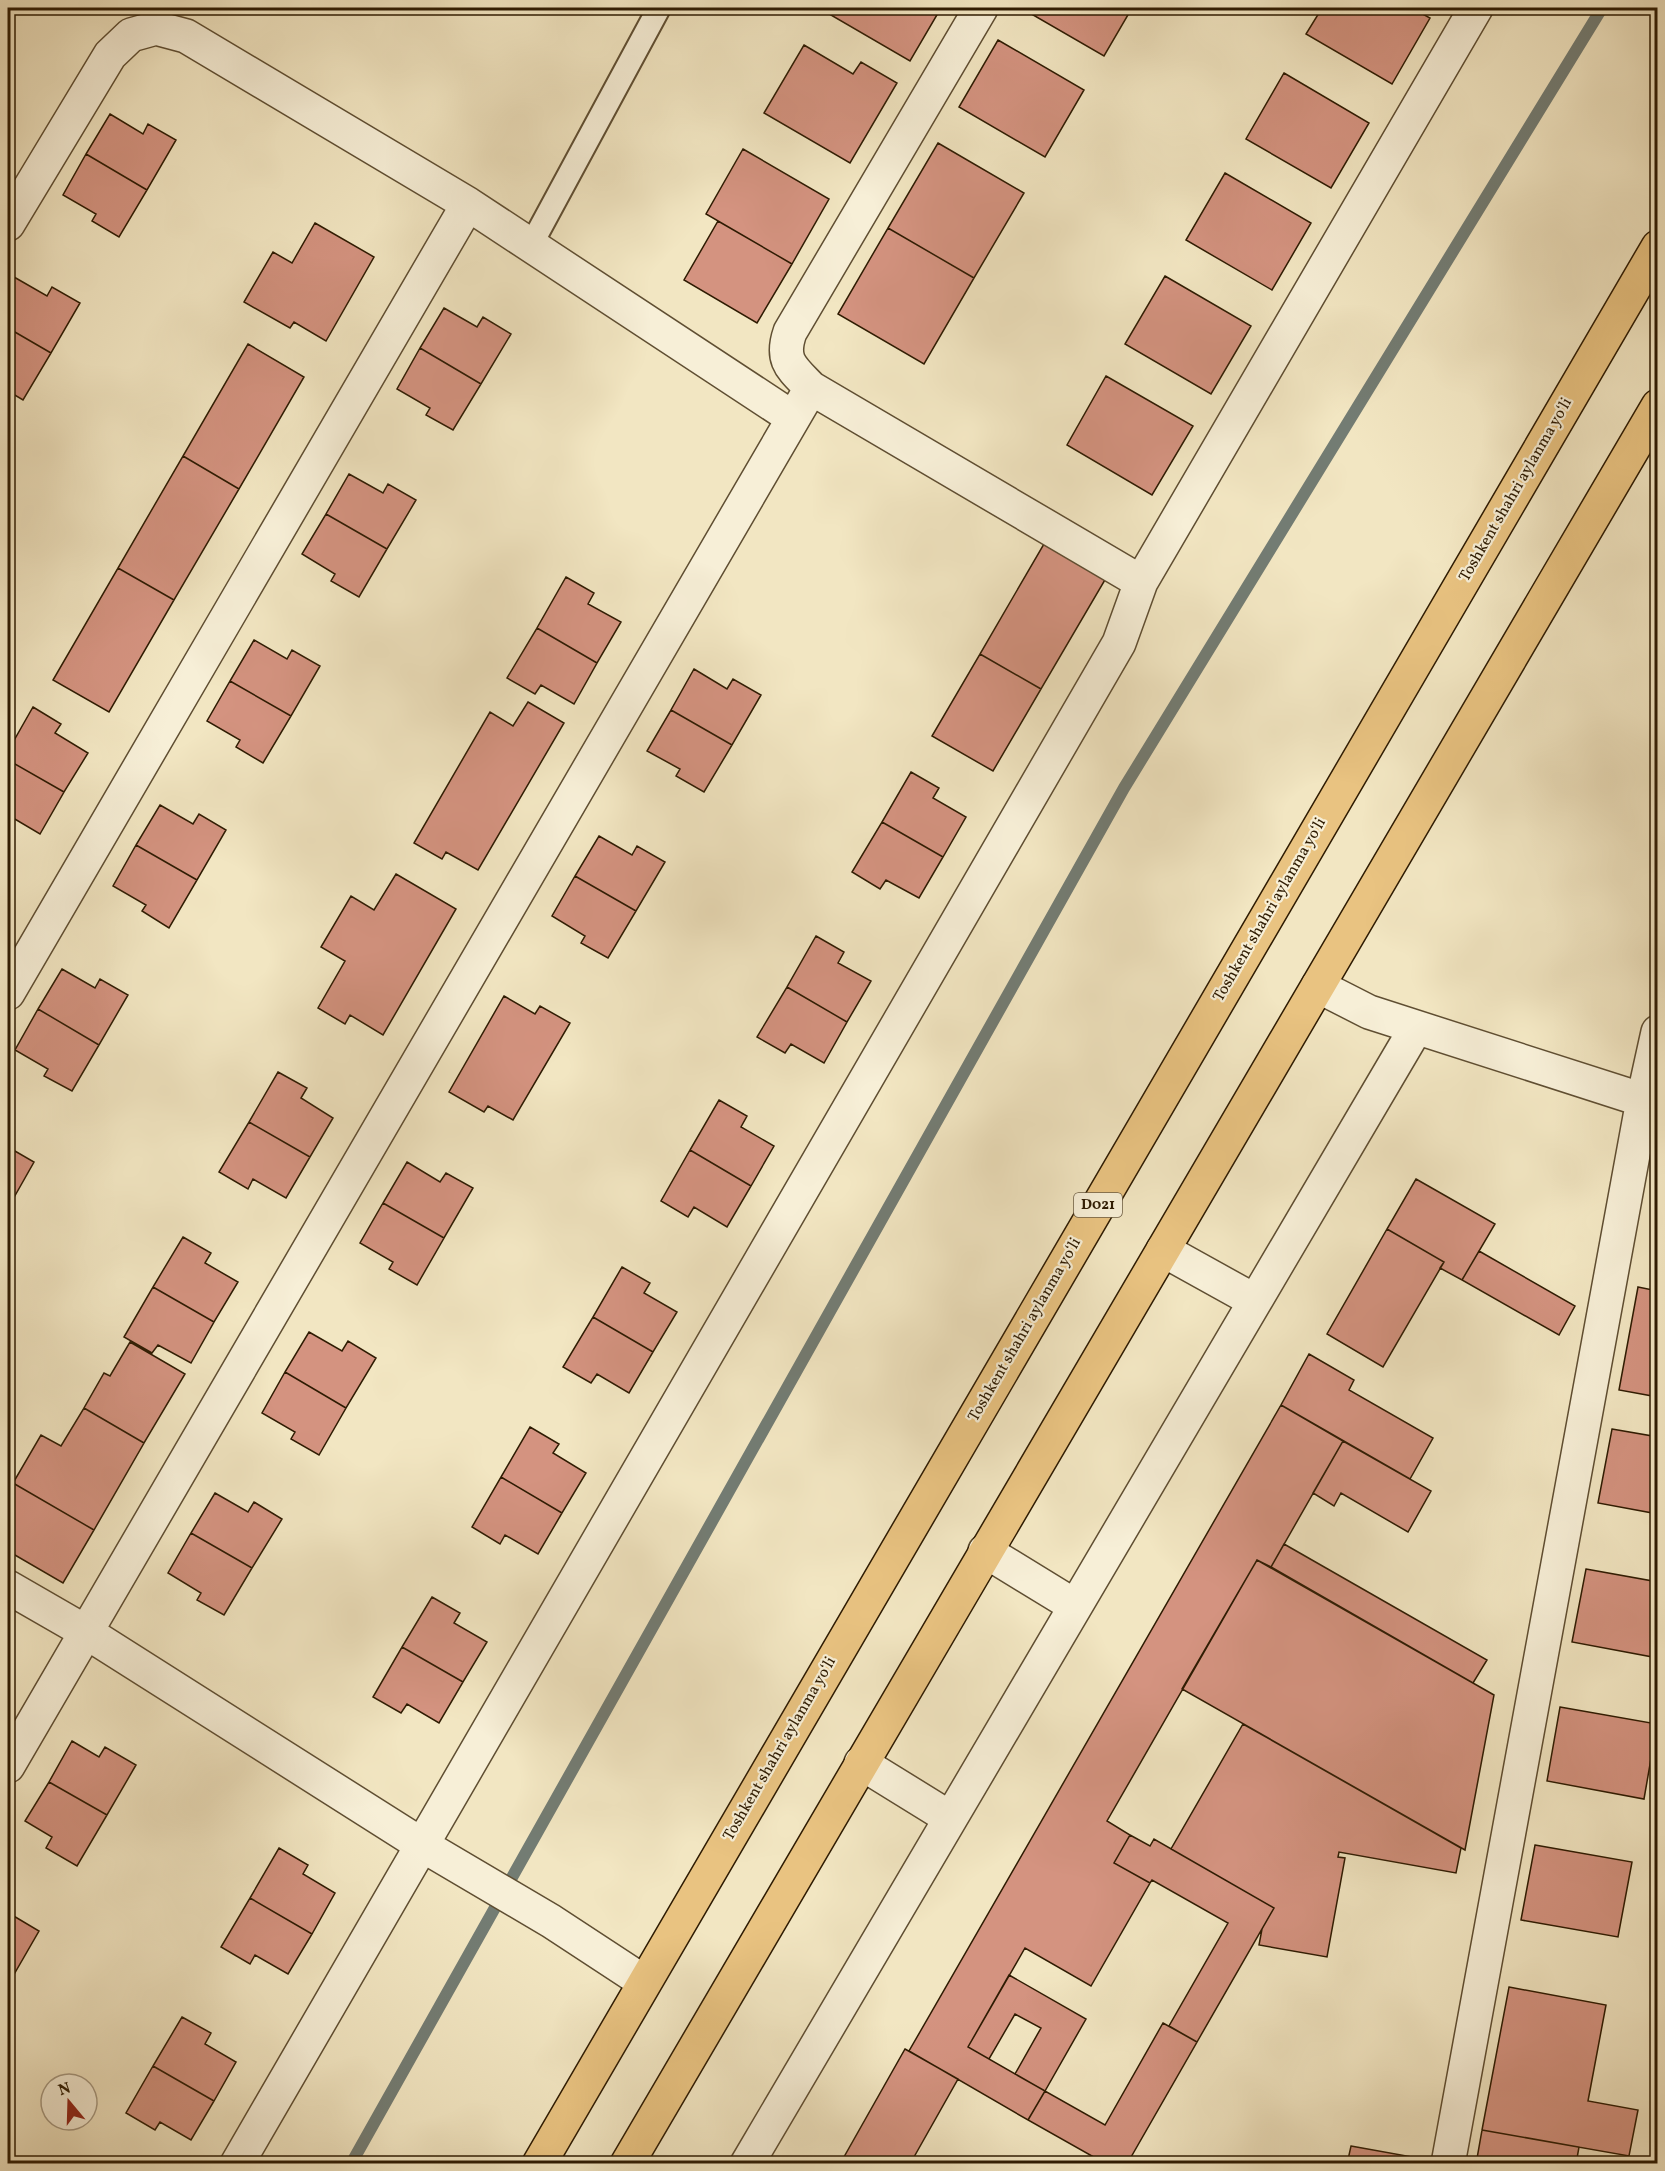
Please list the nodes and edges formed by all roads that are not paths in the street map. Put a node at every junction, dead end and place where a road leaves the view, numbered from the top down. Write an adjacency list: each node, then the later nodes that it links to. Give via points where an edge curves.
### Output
1 (659, 8): 6 (lane)
2 (981, 8): 8 (street, via 790,332 785,346 787,358)
3 (1476, 8): 11 (street)
4 (468, 204): 5 (street, via 186,36 156,28 131,35 110,55); 6 (street); 13 (street)
5 (8, 224)
6 (531, 245): 10 (street)
7 (1658, 247): 27 (highway, Toshkent shahri aylanma yoʻli / D021)
8 (811, 388): 10 (street); 11 (street)
9 (1658, 406): 12 (highway)
10 (793, 418): 22 (street)
11 (1141, 582): 26 (street, via 1119,643)
12 (1318, 986): 14 (street, via 1369,1012); 17 (highway)
13 (8, 993)
14 (1416, 1028): 16 (street); 18 (street)
15 (1658, 1032): 16 (street)
16 (1650, 1102): 32 (street)
17 (1163, 1250): 18 (street); 19 (highway)
18 (1255, 1301): 21 (street)
19 (985, 1551): 21 (street); 23 (highway)
20 (8, 1587): 22 (street)
21 (1075, 1606): 25 (street)
22 (86, 1632): 24 (street); 26 (street)
23 (861, 1763): 25 (street); 30 (highway)
24 (8, 1766)
25 (950, 1818): 31 (street)
26 (422, 1845): 27 (street, via 551,1921); 28 (street)
27 (644, 1982): 29 (highway, Toshkent shahri aylanma yoʻli / D021)
28 (237, 2163)
29 (539, 2163)
30 (627, 2163)
31 (747, 2163)
32 (1448, 2163)

